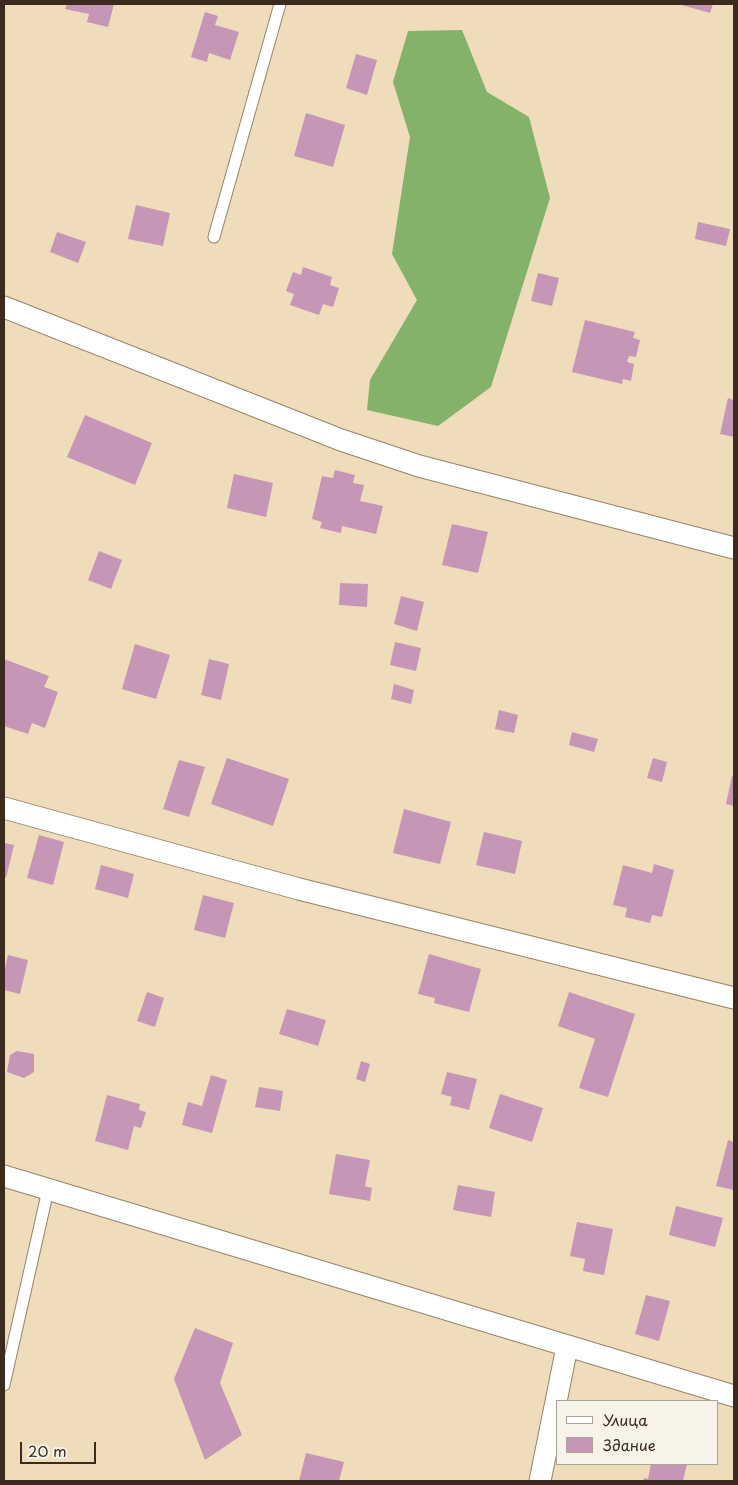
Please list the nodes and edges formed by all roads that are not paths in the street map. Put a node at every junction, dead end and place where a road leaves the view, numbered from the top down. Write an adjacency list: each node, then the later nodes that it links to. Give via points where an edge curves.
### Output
1 (280, 4): 2 (lane)
2 (214, 237)
3 (4, 307): 4 (street, via 341,440 410,463)
4 (734, 548)
5 (4, 808): 6 (street, via 298,889)
6 (734, 998)
7 (4, 1176): 8 (street)
8 (48, 1190): 9 (street); 10 (lane)
9 (567, 1347): 11 (street); 12 (street)
10 (4, 1385)
11 (734, 1396)
12 (556, 1400)
13 (556, 1402): 14 (street)
14 (540, 1481)

